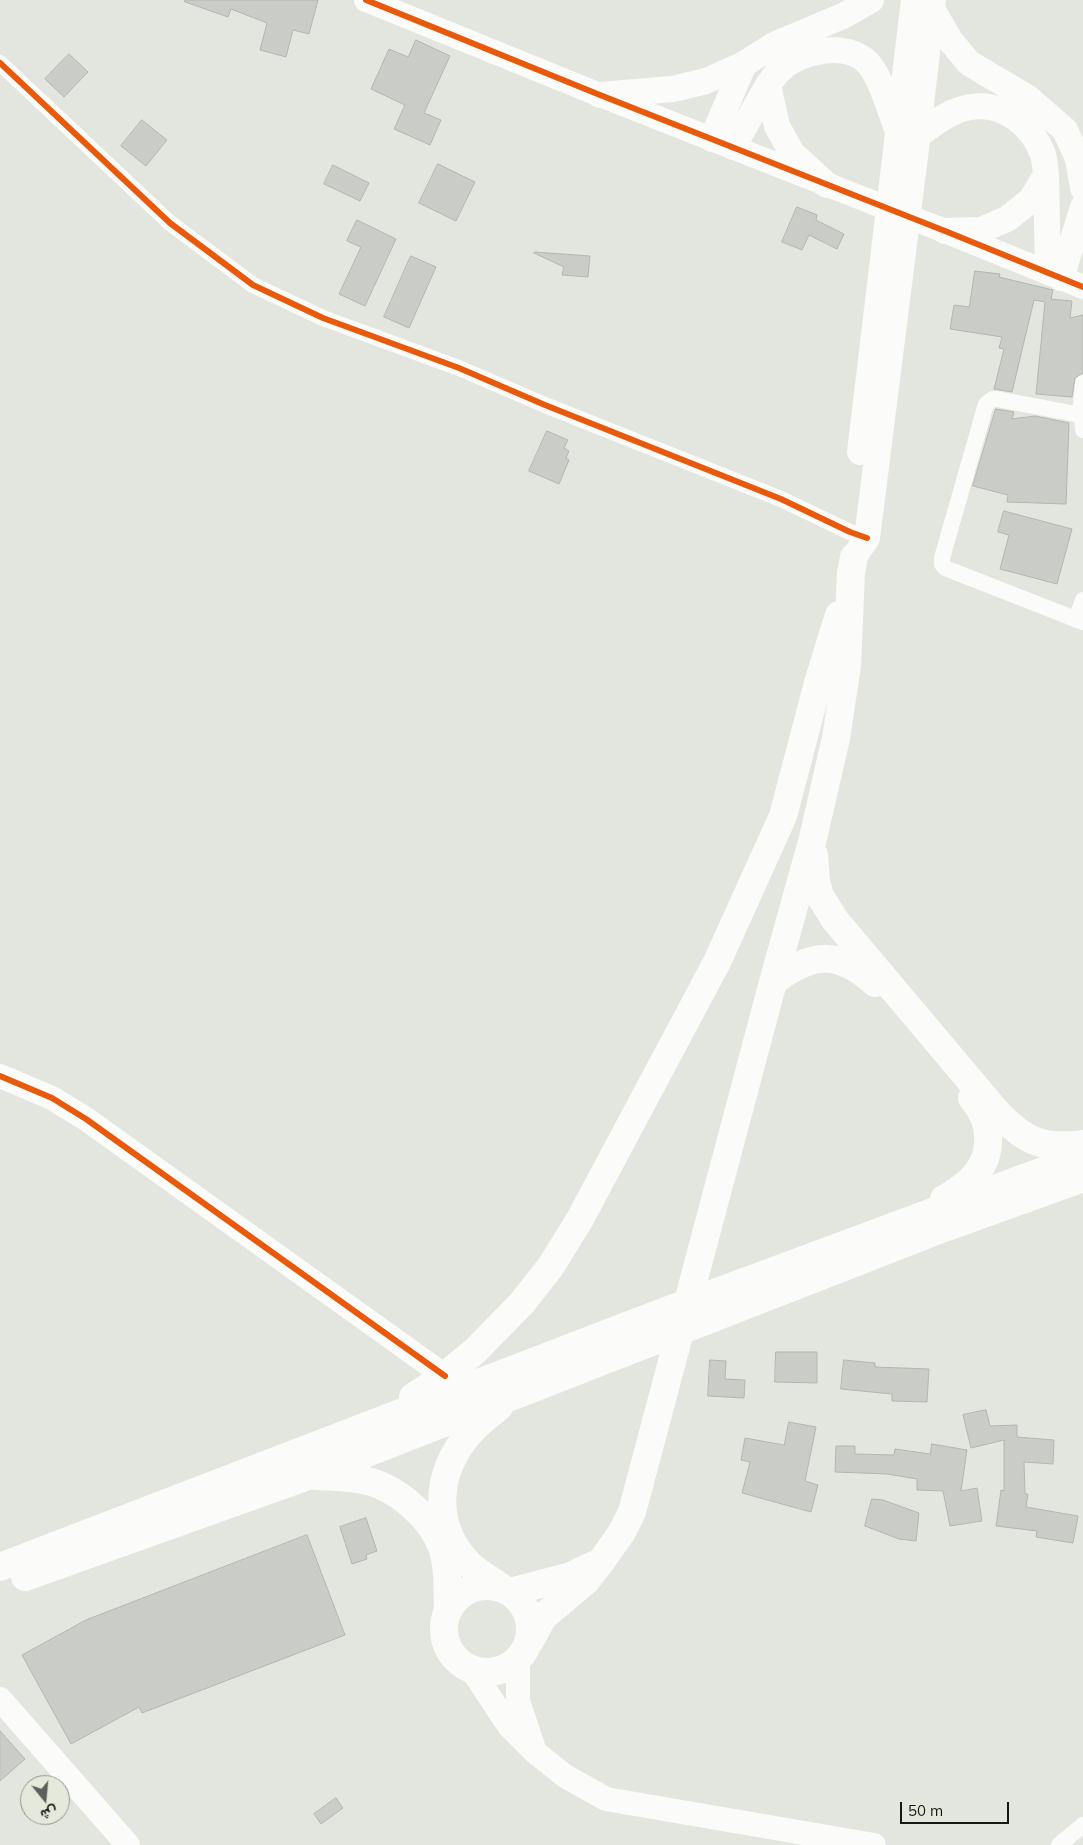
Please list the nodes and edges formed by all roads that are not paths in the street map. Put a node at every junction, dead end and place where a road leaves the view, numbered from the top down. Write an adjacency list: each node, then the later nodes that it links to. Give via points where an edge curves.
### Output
1 (366, 0): 7 (street)
2 (871, 0): 5 (main road, via 846,15 774,45)
3 (926, 3): 8 (main road); 12 (main road, via 969,63 1028,98 1065,130 1078,159)
4 (0, 63): 18 (street, via 170,223 253,285 323,318 458,368 781,498)
5 (744, 64): 7 (main road, via 706,82 673,89); 9 (main road)
6 (768, 85): 8 (main road, via 779,70 792,61 823,50 850,52 868,63); 9 (main road); 11 (main road, via 777,126 792,153)
7 (600, 95): 9 (street)
8 (907, 132): 10 (main road, via 954,112 981,106 1009,112 1027,128 1042,152); 18 (main road)
9 (723, 143): 11 (street)
10 (1046, 174): 14 (main road, via 1031,200 1007,219 981,230); 15 (main road)
11 (827, 185): 14 (street)
12 (1083, 188)
13 (1083, 207): 15 (main road)
14 (945, 230): 15 (street)
15 (1064, 279)
16 (1083, 383): 17 (street)
17 (1082, 423): 20 (street, via 997,399 986,404 942,558 946,568)
18 (855, 550): 21 (highway, via 847,666 836,738); 28 (highway, via 783,816 717,962 552,1266 522,1303)
19 (1083, 600): 20 (street)
20 (1080, 621)
21 (813, 838): 22 (highway); 24 (highway, via 820,896 835,920 995,1110 1013,1129 1035,1142 1056,1146)
22 (773, 982): 27 (highway, via 790,968 824,959 861,970 878,985 981,1110 988,1125 988,1146 980,1169 967,1184); 32 (highway, via 632,1512)
23 (0, 1076): 28 (street, via 52,1098 86,1119)
24 (1083, 1144)
25 (1083, 1156): 27 (highway)
26 (1083, 1178): 29 (highway)
27 (917, 1217): 30 (highway)
28 (445, 1376): 30 (highway)
29 (513, 1395): 31 (highway); 35 (highway, via 477,1425 461,1444 448,1468 441,1496 444,1520 451,1539 468,1564)
30 (346, 1433): 33 (highway)
31 (308, 1476): 34 (highway); 36 (highway, via 349,1478 381,1485 408,1503 430,1525 441,1545)
32 (600, 1563): 35 (highway, via 570,1576); 37 (highway, via 586,1581 543,1617)
33 (0, 1567)
34 (0, 1586)
35 (506, 1590): 36 (highway, via 487,1585 471,1589 458,1597); 37 (highway, via 521,1601 528,1613 531,1627)
36 (448, 1610): 38 (highway, via 444,1638 450,1652)
37 (524, 1651): 38 (highway, via 504,1669 488,1673); 40 (street, via 518,1702)
38 (472, 1670): 40 (street, via 510,1726)
39 (0, 1699): 42 (street)
40 (536, 1752): 43 (street, via 565,1776 606,1799)
41 (1083, 1825): 44 (street)
42 (128, 1845)
43 (874, 1845)
44 (1059, 1845)

